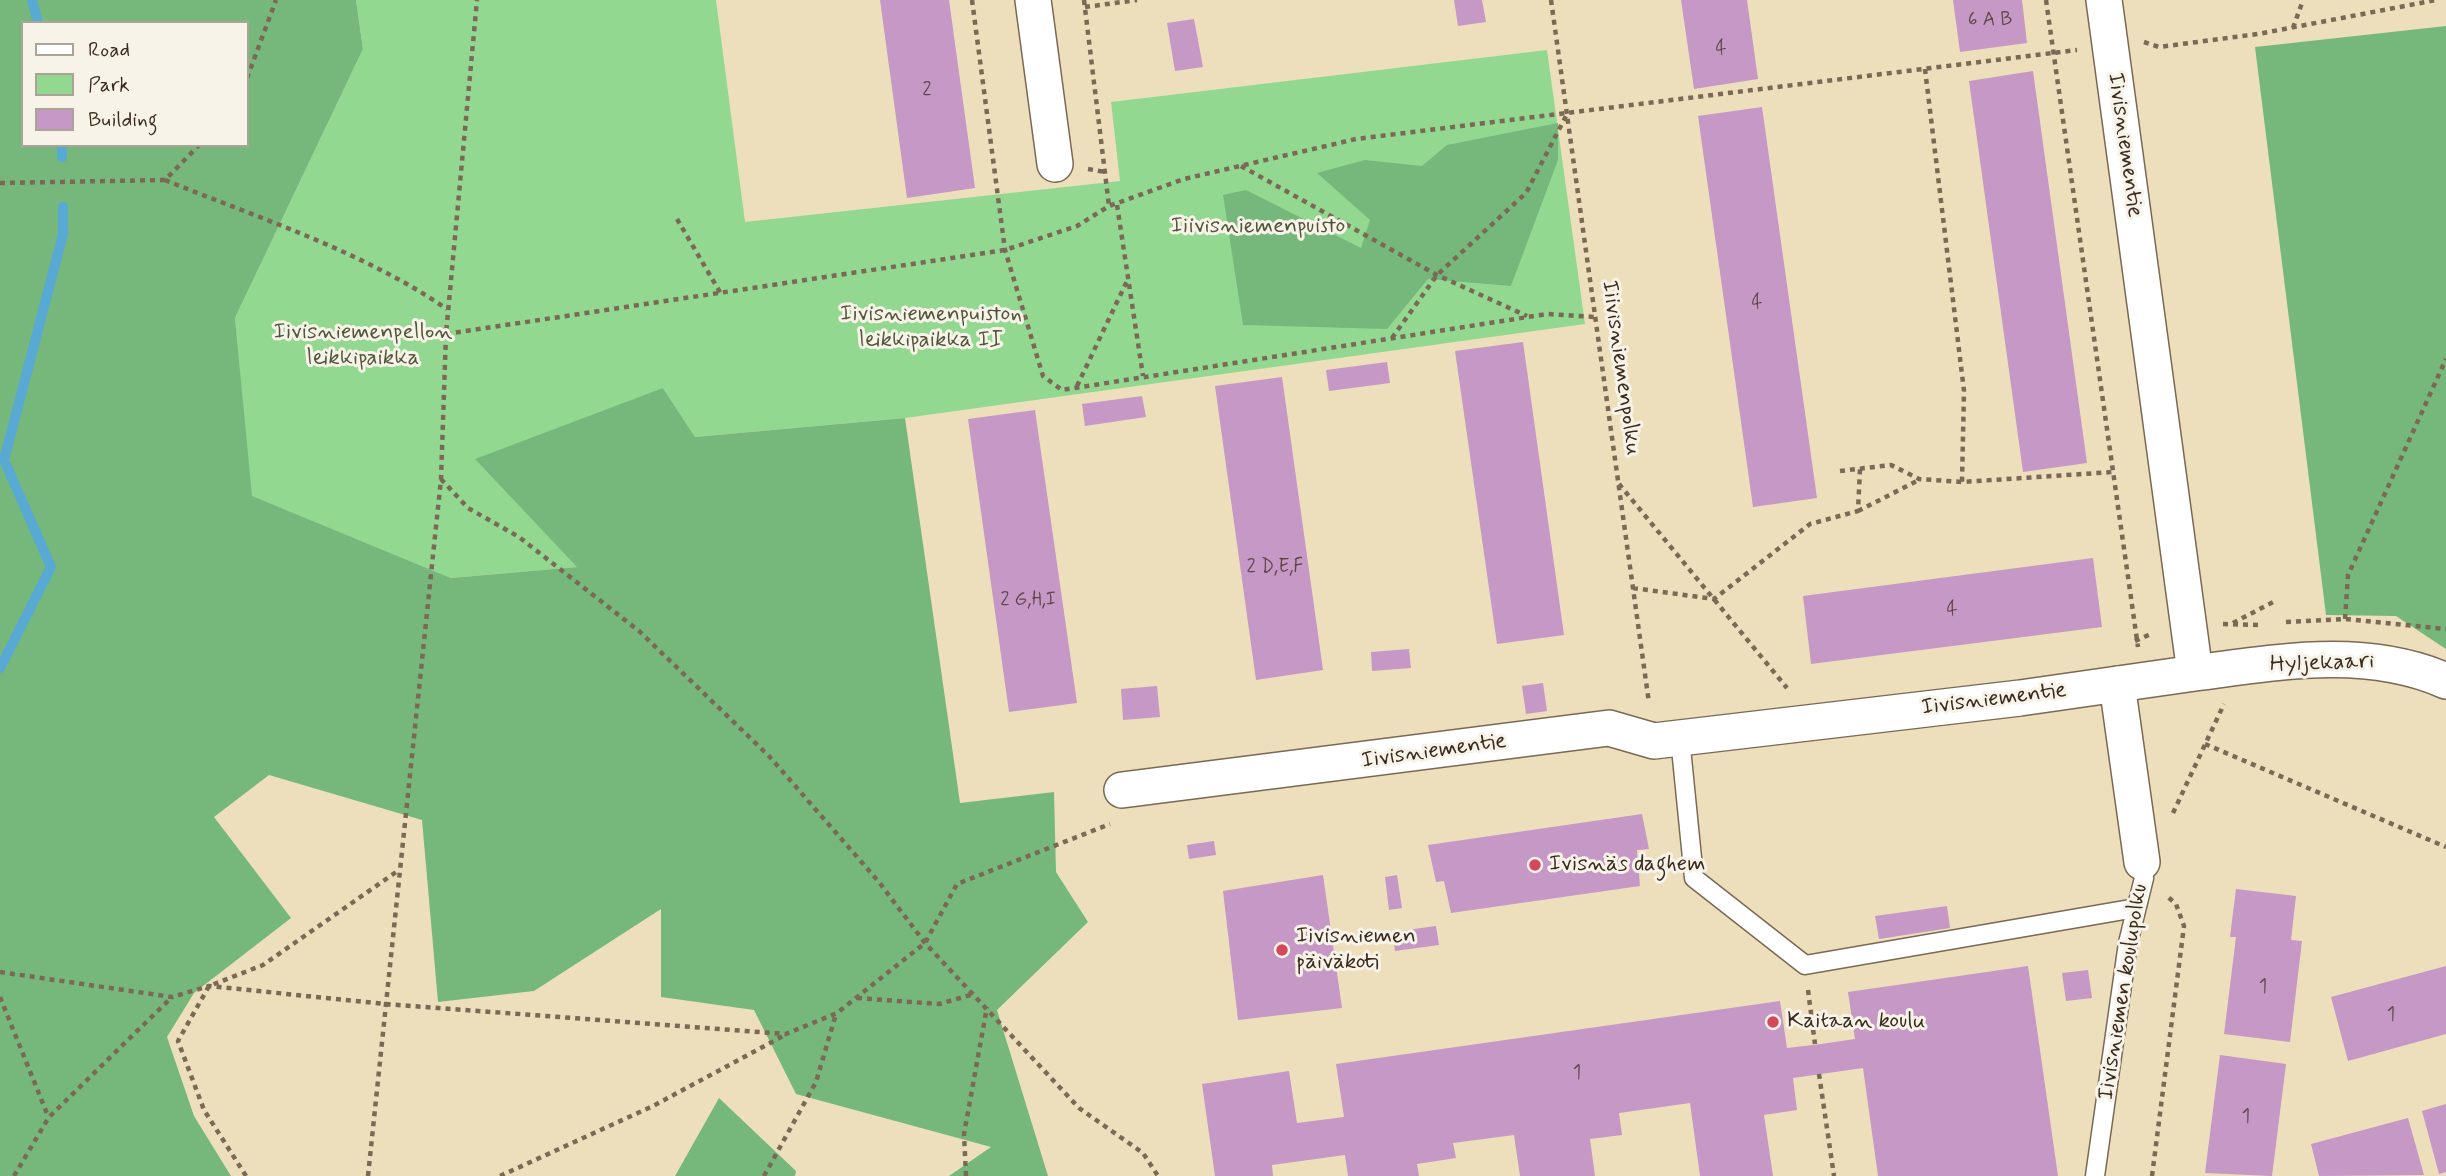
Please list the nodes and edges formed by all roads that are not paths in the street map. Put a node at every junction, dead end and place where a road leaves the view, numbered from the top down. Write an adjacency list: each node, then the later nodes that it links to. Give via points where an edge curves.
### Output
1 (1033, 0): 3 (street)
2 (2104, 0): 4 (street, Iivisniementie)
3 (1055, 163)
4 (2194, 673): 5 (street, Hyljekaari, via 2345,658 2400,663); 6 (street, Iivisniementie)
5 (2446, 681)
6 (2130, 682): 7 (street, Iivisniementie); 9 (street, Iivisniemen koulupolku)
7 (1667, 740): 8 (street, Iivisniementie, via 1609,728); 10 (lane, via 1694,878 1805,965)
8 (1122, 790)
9 (2143, 870): 10 (lane, Iivisniemen koulupolku)
10 (2136, 908): 11 (lane, Iivisniemen koulupolku)
11 (2095, 1176)

